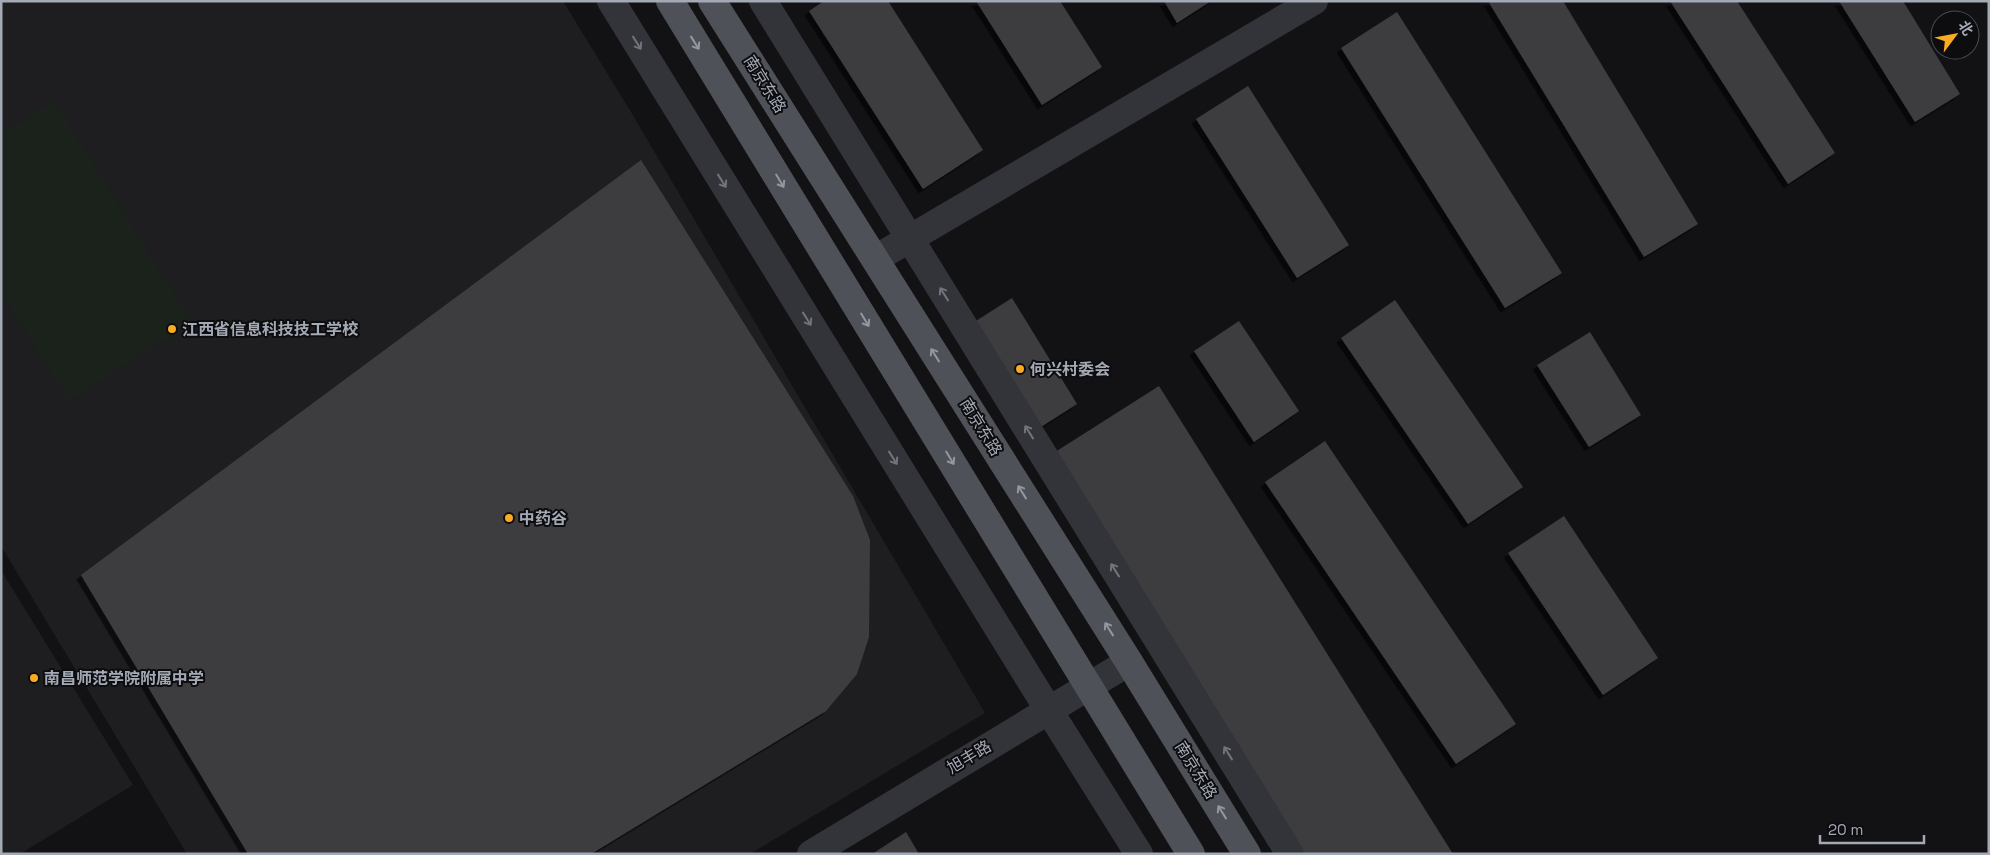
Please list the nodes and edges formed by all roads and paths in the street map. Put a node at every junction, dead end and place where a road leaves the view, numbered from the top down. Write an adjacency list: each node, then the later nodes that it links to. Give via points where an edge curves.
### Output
1 (611, 1): 10 (street, one-way to 10)
2 (670, 1): 9 (main road, one-way to 9)
3 (712, 1): 7 (main road, 南京东路)
4 (763, 1): 6 (street)
5 (1314, 1): 6 (street)
6 (910, 238): 7 (street); 15 (street, one-way to 6)
7 (875, 259): 8 (main road, 南京东路, one-way to 7)
8 (1129, 662): 9 (street, 旭丰路); 14 (main road, 南京东路, one-way to 8)
9 (1088, 685): 10 (street, 旭丰路); 13 (main road)
10 (1048, 709): 11 (street, 旭丰路); 12 (street)
11 (811, 854)
12 (1139, 854)
13 (1191, 854)
14 (1247, 854)
15 (1290, 854)

